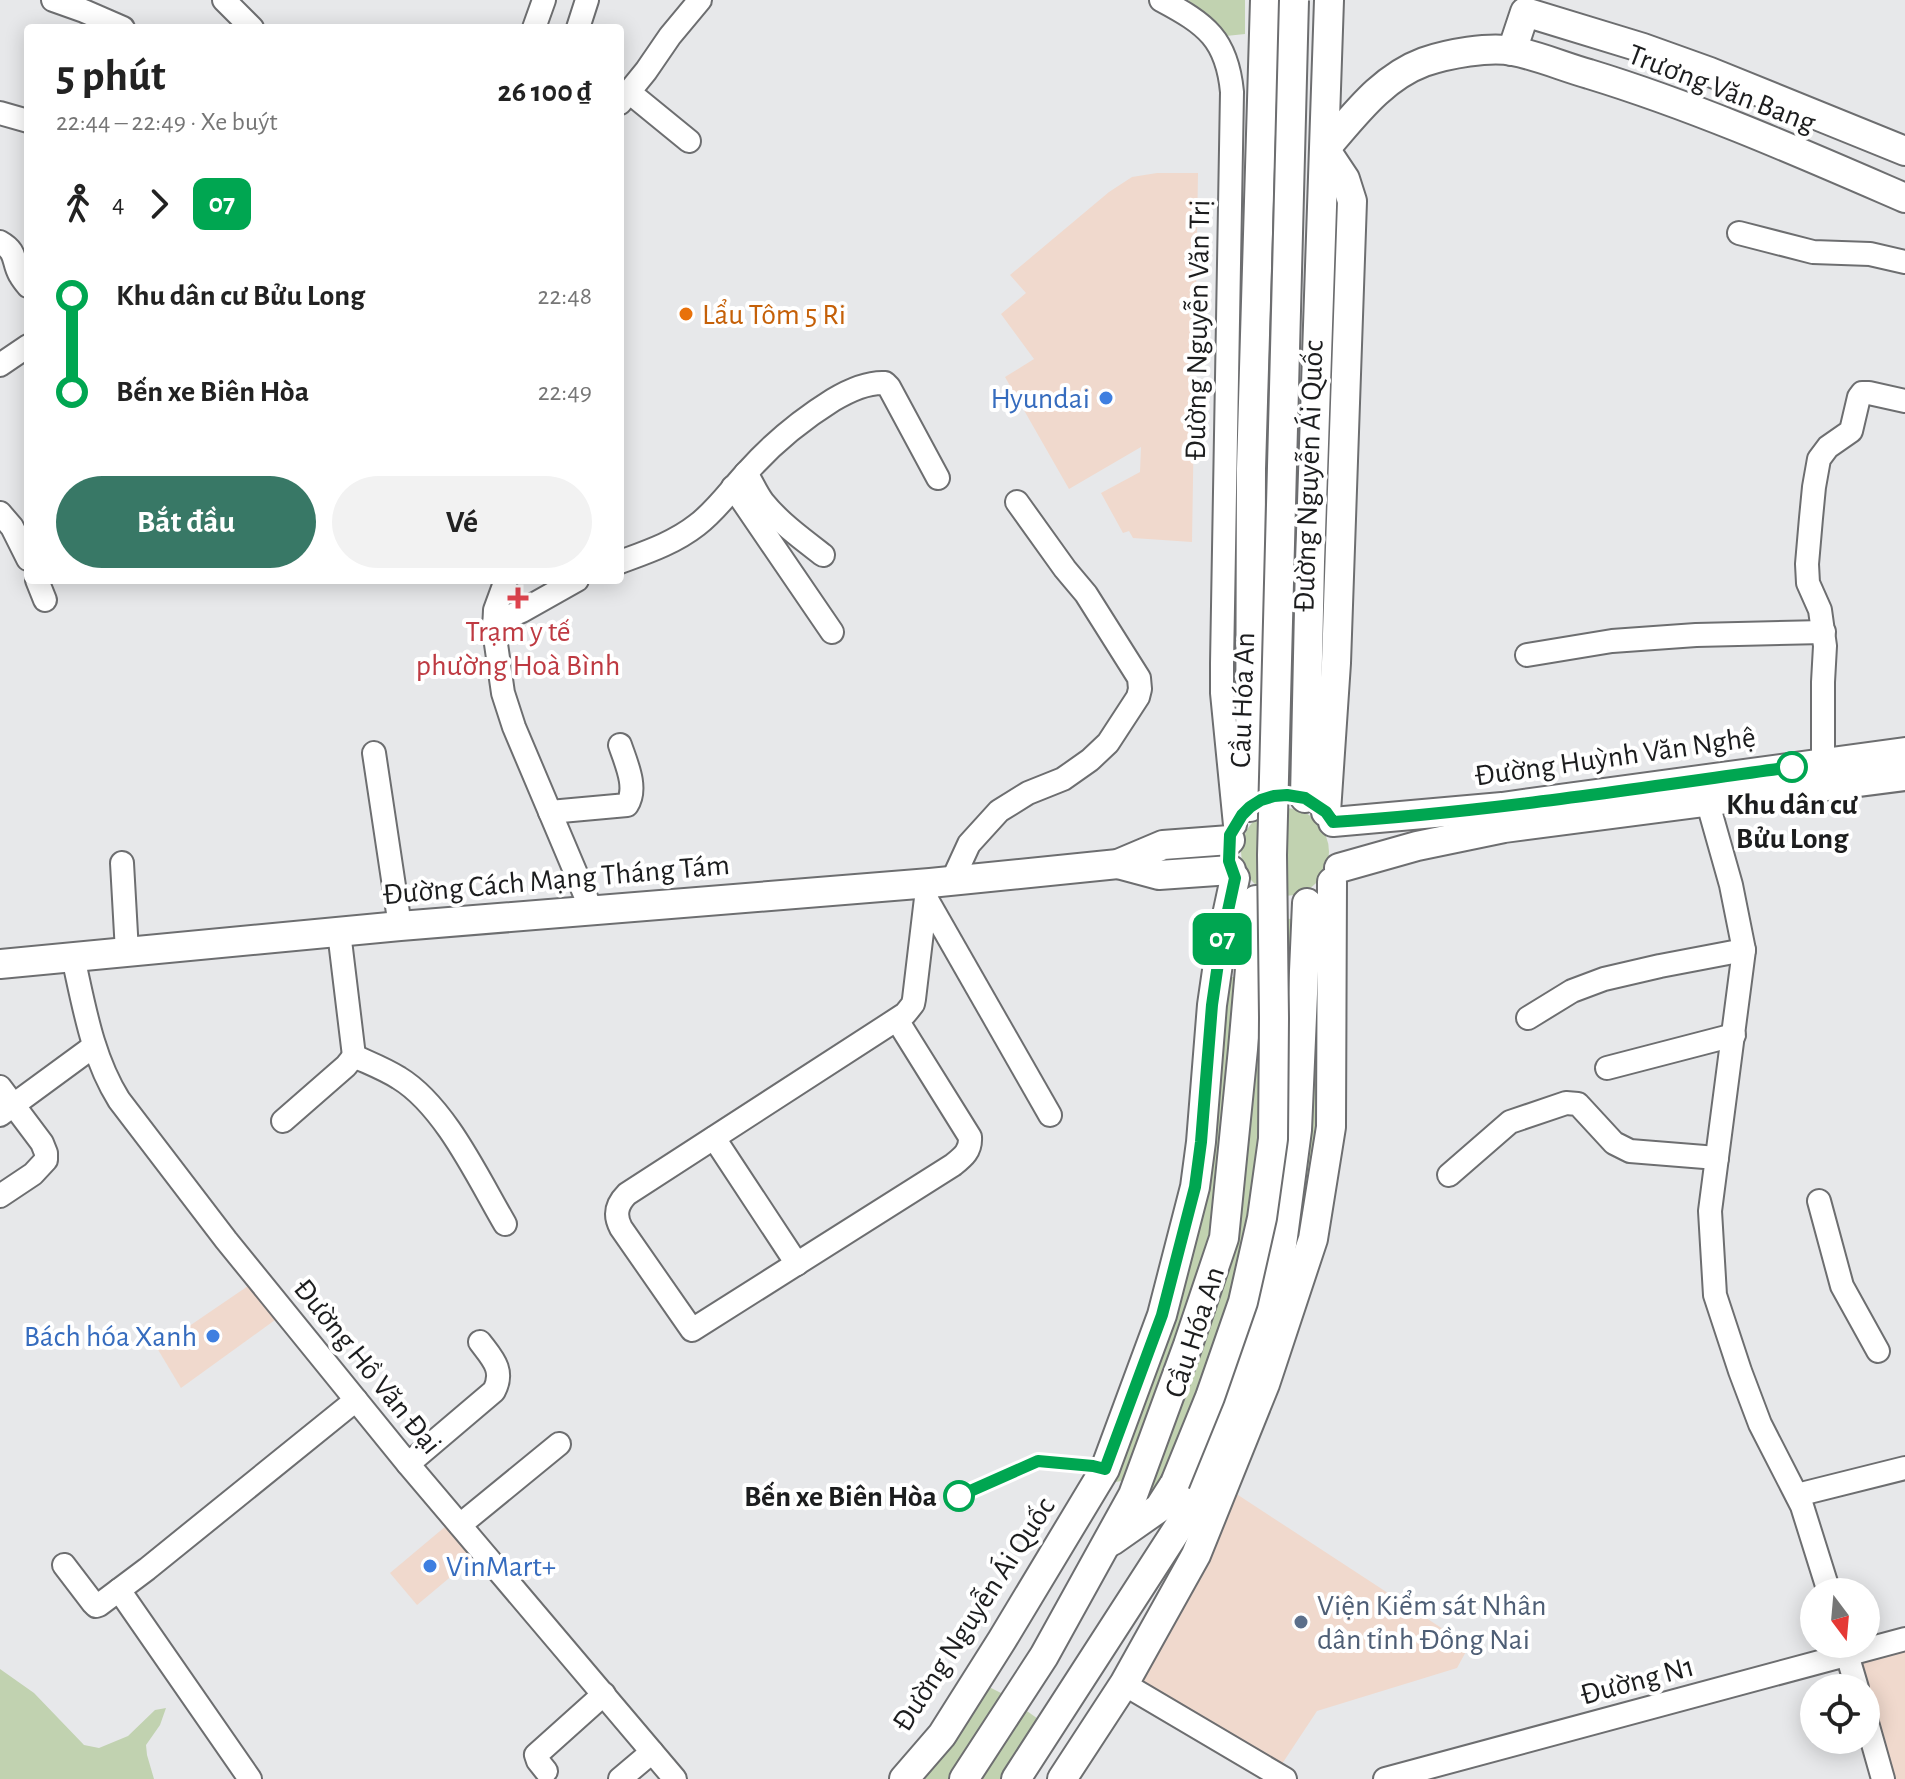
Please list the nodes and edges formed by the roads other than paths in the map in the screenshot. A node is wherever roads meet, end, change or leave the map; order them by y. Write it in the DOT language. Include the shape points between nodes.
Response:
graph roads {
  1 [pos="53,0"];
  2 [pos="224,0"];
  3 [pos="544,0"];
  4 [pos="587,0"];
  5 [pos="700,0"];
  6 [pos="1161,0"];
  7 [pos="1265,0"];
  8 [pos="1294,0"];
  9 [pos="1329,0"];
  10 [pos="114,24"];
  11 [pos="248,24"];
  12 [pos="535,24"];
  13 [pos="579,24"];
  14 [pos="1512,51"];
  15 [pos="625,97"];
  16 [pos="0,113"];
  17 [pos="24,120"];
  18 [pos="689,141"];
  19 [pos="1325,143"];
  20 [pos="1809,148"];
  21 [pos="1905,151"];
  22 [pos="1905,186"];
  23 [pos="1905,198"];
  24 [pos="1739,233"];
  25 [pos="0,242"];
  26 [pos="1905,262"];
  27 [pos="24,280"];
  28 [pos="24,349"];
  29 [pos="0,365"];
  30 [pos="1905,401"];
  31 [pos="938,478"];
  32 [pos="740,480"];
  33 [pos="1017,502"];
  34 [pos="0,513"];
  35 [pos="24,551"];
  36 [pos="823,555"];
  37 [pos="624,561"];
  38 [pos="505,584"];
  39 [pos="570,584"];
  40 [pos="494,623"];
  41 [pos="1250,627"];
  42 [pos="1310,627"];
  43 [pos="832,632"];
  44 [pos="1824,632"];
  45 [pos="1527,655"];
  46 [pos="1222,693"];
  47 [pos="1250,709"];
  48 [pos="620,745"];
  49 [pos="1905,752"];
  50 [pos="374,753"];
  51 [pos="1823,763"];
  52 [pos="1905,776"];
  53 [pos="1707,800"];
  54 [pos="1322,811"];
  55 [pos="550,812"];
  56 [pos="1238,824"];
  57 [pos="122,863"];
  58 [pos="1118,864"];
  59 [pos="1233,874"];
  60 [pos="1336,875"];
  61 [pos="936,887"];
  62 [pos="1256,900"];
  63 [pos="1307,903"];
  64 [pos="591,909"];
  65 [pos="400,926"];
  66 [pos="339,932"];
  67 [pos="1744,950"];
  68 [pos="127,952"];
  69 [pos="73,957"];
  70 [pos="0,964"];
  71 [pos="1528,1018"];
  72 [pos="897,1020"];
  73 [pos="1734,1035"];
  74 [pos="94,1046"];
  75 [pos="354,1056"];
  76 [pos="1607,1068"];
  77 [pos="5,1102"];
  78 [pos="1050,1115"];
  79 [pos="283,1121"];
  80 [pos="714,1138"];
  81 [pos="1717,1158"];
  82 [pos="1449,1175"];
  83 [pos="0,1196"];
  84 [pos="1819,1201"];
  85 [pos="505,1224"];
  86 [pos="797,1264"];
  87 [pos="480,1342"];
  88 [pos="1878,1351"];
  89 [pos="356,1400"];
  90 [pos="559,1444"];
  91 [pos="408,1464"];
  92 [pos="1905,1468"];
  93 [pos="1797,1495"];
  94 [pos="1181,1523"];
  95 [pos="460,1525"];
  96 [pos="1105,1546"];
  97 [pos="64,1565"];
  98 [pos="1825,1578"];
  99 [pos="119,1590"];
  100 [pos="1905,1639"];
  101 [pos="1002,1640"];
  102 [pos="1880,1643"];
  103 [pos="1044,1656"];
  104 [pos="1814,1658"];
  105 [pos="1086,1671"];
  106 [pos="1124,1684"];
  107 [pos="604,1694"];
  108 [pos="652,1752"];
  109 [pos="1876,1754"];
  110 [pos="546,1771"];
  111 [pos="250,1779"];
  112 [pos="620,1779"];
  113 [pos="675,1779"];
  114 [pos="904,1779"];
  115 [pos="964,1779"];
  116 [pos="1016,1779"];
  117 [pos="1062,1779"];
  118 [pos="1285,1779"];
  119 [pos="1385,1779"];
  120 [pos="1883,1779"];
  1 -- 10 [label="street"];
  2 -- 11 [label="street"];
  3 -- 12 [label="street"];
  4 -- 13 [label="street"];
  5 -- 15 [label="street"];
  6 -- 46 [label="street, Đường Nguyễn Văn Trị" via="1198,21 1219,43 1230,69"];
  7 -- 41 [label="main road, Đường Nguyễn Ái Quốc"];
  8 -- 94 [label="main road, Cầu Hóa An, bridge" via="1272,855 1273,1139 1243,1302 1175,1483"];
  9 -- 19 [label="main road"];
  14 -- 19 [label="main road, Trương Văn Bang" via="1424,62 1369,98"];
  14 -- 21 [label="main road" via="1525,12 1710,72"];
  14 -- 23 [label="main road, Trương Văn Bang" via="1642,90"];
  15 -- 18 [label="street"];
  16 -- 17 [label="street"];
  19 -- 42 [label="main road, Đường Nguyễn Ái Quốc"];
  19 -- 54 [label="main road, Đường Nguyễn Ái Quốc" via="1352,201 1336,663"];
  20 -- 22 [label="street" via="1856,162"];
  24 -- 26 [label="street" via="1813,252 1870,254"];
  25 -- 27 [label="street" via="13,253"];
  28 -- 29 [label="street"];
  30 -- 44 [label="street" via="1862,393 1851,431 1819,459 1807,575"];
  31 -- 32 [label="street" via="889,387 879,382 846,393 803,420"];
  32 -- 36 [label="street"];
  32 -- 37 [label="street" via="698,525"];
  32 -- 43 [label="street"];
  33 -- 61 [label="street" via="1086,594 1139,678 1140,689 1108,743 1063,779 999,811"];
  34 -- 35 [label="street"];
  38 -- 40 [label="street"];
  39 -- 40 [label="street"];
  40 -- 55 [label="street" via="503,693"];
  41 -- 42 [label="main road"];
  41 -- 47 [label="main road, Đường Nguyễn Ái Quốc"];
  42 -- 54 [label="main road, Đường Nguyễn Ái Quốc"];
  44 -- 45 [label="street" via="1624,640"];
  44 -- 51 [label="street"];
  46 -- 47 [label="street" via="1229,702"];
  46 -- 56 [label="street, Đường Nguyễn Văn Trị"];
  47 -- 56 [label="main road, Đường Nguyễn Ái Quốc"];
  48 -- 55 [label="street" via="632,786 627,805"];
  49 -- 51 [label="main road, Đường Huỳnh Văn Nghệ"];
  50 -- 65 [label="street"];
  51 -- 54 [label="main road, Đường Huỳnh Văn Nghệ" via="1502,807"];
  52 -- 53 [label="main road, Đường Huỳnh Văn Nghệ"];
  53 -- 60 [label="main road, Đường Huỳnh Văn Nghệ" via="1490,831 1417,846"];
  53 -- 67 [label="street"];
  54 -- 56 [label="main road" via="1287,795 1274,796 1261,800"];
  54 -- 60 [label="main road" via="1341,844"];
  55 -- 64 [label="street"];
  56 -- 58 [label="main road, Đường Cách Mạng Tháng Tám"];
  56 -- 59 [label="main road" via="1228,851"];
  57 -- 68 [label="street"];
  58 -- 59 [label="main road, Đường Cách Mạng Tháng Tám" via="1159,875"];
  58 -- 61 [label="main road, Đường Cách Mạng Tháng Tám"];
  59 -- 62 [label="main road"];
  59 -- 101 [label="main road, Đường Nguyễn Ái Quốc" via="1212,1005 1195,1187 1162,1315 1105,1469"];
  60 -- 63 [label="main road"];
  60 -- 94 [label="main road" via="1331,1127 1313,1239 1265,1384"];
  61 -- 64 [label="main road, Đường Cách Mạng Tháng Tám"];
  61 -- 72 [label="street" via="913,1004"];
  61 -- 78 [label="street"];
  62 -- 63 [label="main road" via="1290,908"];
  62 -- 96 [label="main road" via="1224,1238 1137,1487"];
  63 -- 94 [label="main road" via="1297,1130 1281,1252 1223,1430"];
  64 -- 65 [label="main road, Đường Cách Mạng Tháng Tám"];
  65 -- 66 [label="main road, Đường Cách Mạng Tháng Tám"];
  66 -- 68 [label="main road, Đường Cách Mạng Tháng Tám"];
  66 -- 75 [label="street"];
  67 -- 71 [label="street" via="1604,979"];
  67 -- 73 [label="street"];
  68 -- 69 [label="main road, Đường Cách Mạng Tháng Tám"];
  69 -- 70 [label="main road, Đường Cách Mạng Tháng Tám"];
  69 -- 74 [label="street, Đường Hồ Văn Đại"];
  72 -- 80 [label="street"];
  72 -- 86 [label="street" via="971,1145 953,1165"];
  73 -- 76 [label="street"];
  73 -- 81 [label="street"];
  74 -- 77 [label="street"];
  74 -- 89 [label="street, Đường Hồ Văn Đại" via="119,1100"];
  75 -- 79 [label="street"];
  75 -- 85 [label="street" via="400,1078 428,1102"];
  77 -- 83 [label="street" via="42,1143 46,1160"];
  80 -- 86 [label="street"];
  80 -- 86 [label="street" via="627,1194 616,1214 621,1228 692,1330"];
  81 -- 82 [label="street" via="1630,1151 1614,1143 1578,1104 1566,1103 1510,1122"];
  81 -- 93 [label="street" via="1710,1211 1715,1295 1760,1424"];
  84 -- 88 [label="street" via="1842,1286"];
  87 -- 91 [label="street" via="497,1364 494,1391"];
  89 -- 91 [label="street, Đường Hồ Văn Đại"];
  89 -- 99 [label="street"];
  90 -- 95 [label="street"];
  91 -- 95 [label="street, Đường Hồ Văn Đại"];
  92 -- 93 [label="street"];
  93 -- 98 [label="street"];
  94 -- 96 [label="main road"];
  94 -- 105 [label="main road"];
  94 -- 106 [label="main road"];
  95 -- 107 [label="street, Đường Hồ Văn Đại"];
  96 -- 103 [label="main road"];
  97 -- 99 [label="street" via="96,1606"];
  99 -- 111 [label="street"];
  100 -- 102 [label="street, Đường N1"];
  101 -- 103 [label="main road"];
  101 -- 114 [label="main road, Đường Nguyễn Ái Quốc" via="942,1735"];
  103 -- 115 [label="main road"];
  104 -- 119 [label="street, Đường N1"];
  105 -- 106 [label="main road"];
  105 -- 116 [label="main road"];
  106 -- 117 [label="main road"];
  106 -- 118 [label="street"];
  107 -- 108 [label="street, Đường Hồ Văn Đại"];
  107 -- 110 [label="street" via="536,1755"];
  108 -- 112 [label="street"];
  108 -- 113 [label="street, Đường Hồ Văn Đại"];
  109 -- 120 [label="street"];
}
